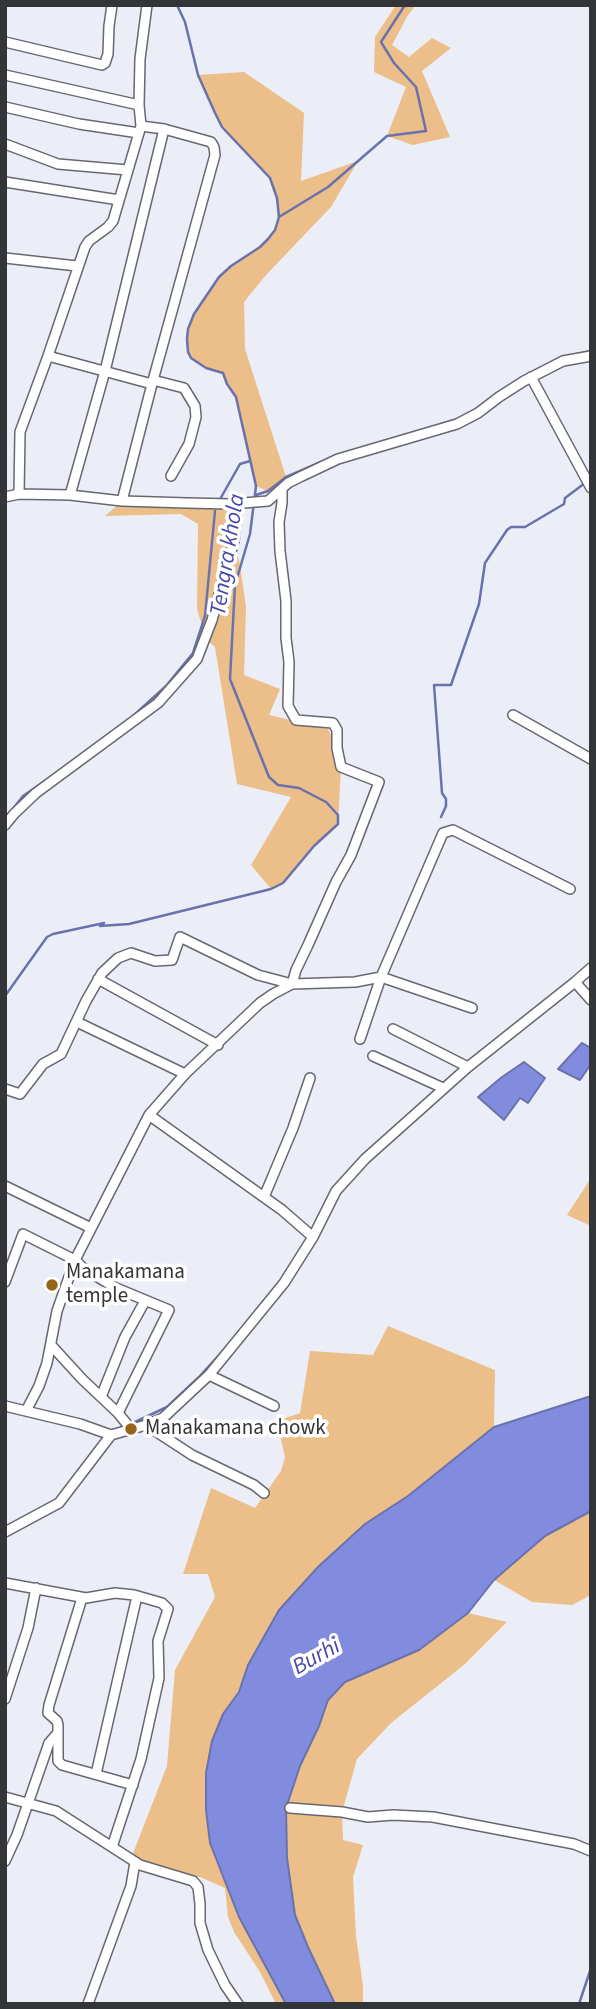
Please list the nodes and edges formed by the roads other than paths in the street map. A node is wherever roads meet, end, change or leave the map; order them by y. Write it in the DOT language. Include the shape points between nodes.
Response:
graph roads {
  1 [pos="112,5"];
  2 [pos="147,5"];
  3 [pos="5,42"];
  4 [pos="5,75"];
  5 [pos="139,106"];
  6 [pos="5,107"];
  7 [pos="140,129"];
  8 [pos="164,129"];
  9 [pos="5,144"];
  10 [pos="128,170"];
  11 [pos="5,182"];
  12 [pos="119,200"];
  13 [pos="5,258"];
  14 [pos="77,266"];
  15 [pos="48,356"];
  16 [pos="591,356"];
  17 [pos="105,371"];
  18 [pos="531,377"];
  19 [pos="152,382"];
  20 [pos="171,476"];
  21 [pos="591,488"];
  22 [pos="282,490"];
  23 [pos="19,494"];
  24 [pos="70,495"];
  25 [pos="5,497"];
  26 [pos="122,501"];
  27 [pos="237,502"];
  28 [pos="513,715"];
  29 [pos="591,759"];
  30 [pos="5,825"];
  31 [pos="570,889"];
  32 [pos="591,968"];
  33 [pos="381,977"];
  34 [pos="98,979"];
  35 [pos="575,982"];
  36 [pos="292,984"];
  37 [pos="591,1000"];
  38 [pos="472,1008"];
  39 [pos="77,1022"];
  40 [pos="393,1029"];
  41 [pos="360,1039"];
  42 [pos="218,1045"];
  43 [pos="373,1056"];
  44 [pos="468,1067"];
  45 [pos="185,1074"];
  46 [pos="310,1078"];
  47 [pos="443,1088"];
  48 [pos="5,1089"];
  49 [pos="149,1115"];
  50 [pos="5,1186"];
  51 [pos="264,1197"];
  52 [pos="91,1228"];
  53 [pos="313,1237"];
  54 [pos="75,1260"];
  55 [pos="5,1282"];
  56 [pos="145,1301"];
  57 [pos="51,1345"];
  58 [pos="209,1375"];
  59 [pos="101,1397"];
  60 [pos="5,1406"];
  61 [pos="274,1406"];
  62 [pos="26,1411"];
  63 [pos="118,1413"];
  64 [pos="146,1425"];
  65 [pos="131,1429"];
  66 [pos="111,1435"];
  67 [pos="264,1493"];
  68 [pos="5,1532"];
  69 [pos="5,1583"];
  70 [pos="36,1588"];
  71 [pos="137,1596"];
  72 [pos="82,1598"];
  73 [pos="5,1699"];
  74 [pos="57,1734"];
  75 [pos="96,1774"];
  76 [pos="134,1785"];
  77 [pos="5,1797"];
  78 [pos="28,1803"];
  79 [pos="290,1808"];
  80 [pos="112,1847"];
  81 [pos="591,1851"];
  82 [pos="5,1861"];
  83 [pos="135,1862"];
  84 [pos="88,2004"];
  85 [pos="238,2004"];
  1 -- 3 [label="street" via="102,65"];
  2 -- 5 [label="street"];
  4 -- 5 [label="street"];
  5 -- 7 [label="street"];
  6 -- 7 [label="street" via="79,124"];
  7 -- 8 [label="street"];
  7 -- 10 [label="street"];
  8 -- 17 [label="street"];
  8 -- 19 [label="street" via="211,142 215,155"];
  9 -- 10 [label="street" via="58,164"];
  10 -- 12 [label="street"];
  11 -- 12 [label="street"];
  12 -- 14 [label="street" via="113,221 89,241"];
  13 -- 14 [label="street"];
  14 -- 15 [label="street"];
  15 -- 17 [label="street"];
  15 -- 23 [label="street" via="20,432"];
  16 -- 18 [label="street" via="563,361"];
  17 -- 19 [label="street"];
  17 -- 24 [label="street"];
  18 -- 21 [label="street"];
  18 -- 22 [label="street" via="457,424 338,460"];
  19 -- 20 [label="street" via="184,388 195,406 197,417 189,444"];
  19 -- 26 [label="street"];
  22 -- 27 [label="street" via="268,502"];
  22 -- 36 [label="street" via="279,523 288,706 296,720 333,723 341,767 379,782"];
  23 -- 24 [label="street"];
  23 -- 25 [label="street"];
  24 -- 26 [label="street"];
  26 -- 27 [label="street"];
  27 -- 30 [label="street" via="234,541 197,659 158,703 36,793"];
  28 -- 29 [label="street"];
  31 -- 33 [label="street" via="453,830 443,832"];
  32 -- 35 [label="street"];
  33 -- 36 [label="street"];
  33 -- 38 [label="street"];
  33 -- 41 [label="street"];
  34 -- 36 [label="street" via="118,958 131,953 155,961 172,960 180,937 258,975"];
  34 -- 39 [label="street"];
  34 -- 42 [label="street"];
  35 -- 37 [label="street"];
  35 -- 44 [label="street"];
  36 -- 42 [label="street" via="260,1003"];
  39 -- 45 [label="street"];
  39 -- 48 [label="street" via="61,1054 43,1064 20,1094"];
  40 -- 44 [label="street"];
  42 -- 45 [label="street"];
  43 -- 47 [label="street"];
  44 -- 47 [label="street"];
  45 -- 49 [label="street"];
  46 -- 51 [label="street"];
  47 -- 53 [label="street" via="336,1191"];
  49 -- 51 [label="street"];
  49 -- 52 [label="street"];
  50 -- 52 [label="street"];
  51 -- 53 [label="street"];
  52 -- 54 [label="street"];
  53 -- 58 [label="street" via="284,1283"];
  54 -- 55 [label="street" via="23,1234"];
  54 -- 56 [label="street" via="104,1283"];
  54 -- 57 [label="street"];
  56 -- 59 [label="street"];
  56 -- 63 [label="street" via="169,1310"];
  57 -- 59 [label="street"];
  57 -- 62 [label="street"];
  58 -- 61 [label="street"];
  58 -- 64 [label="street" via="163,1418"];
  59 -- 63 [label="street"];
  60 -- 62 [label="street"];
  62 -- 66 [label="street"];
  63 -- 65 [label="street"];
  64 -- 65 [label="street"];
  64 -- 67 [label="street"];
  65 -- 66 [label="street"];
  66 -- 68 [label="street" via="59,1503"];
  69 -- 70 [label="street"];
  70 -- 72 [label="street"];
  70 -- 73 [label="street"];
  71 -- 72 [label="street" via="115,1593"];
  71 -- 75 [label="street"];
  71 -- 76 [label="street" via="162,1603 168,1612 157,1647 159,1678"];
  72 -- 74 [label="street" via="48,1705 48,1713 57,1721"];
  74 -- 75 [label="street" via="58,1761"];
  74 -- 78 [label="street" via="49,1743"];
  75 -- 76 [label="street"];
  76 -- 80 [label="street"];
  77 -- 78 [label="street"];
  78 -- 80 [label="street" via="56,1811"];
  78 -- 82 [label="street"];
  79 -- 81 [label="street" via="368,1817 433,1817"];
  80 -- 83 [label="street"];
  83 -- 84 [label="street" via="131,1886"];
  83 -- 85 [label="street" via="189,1878 198,1887 200,1923 208,1951"];
}
